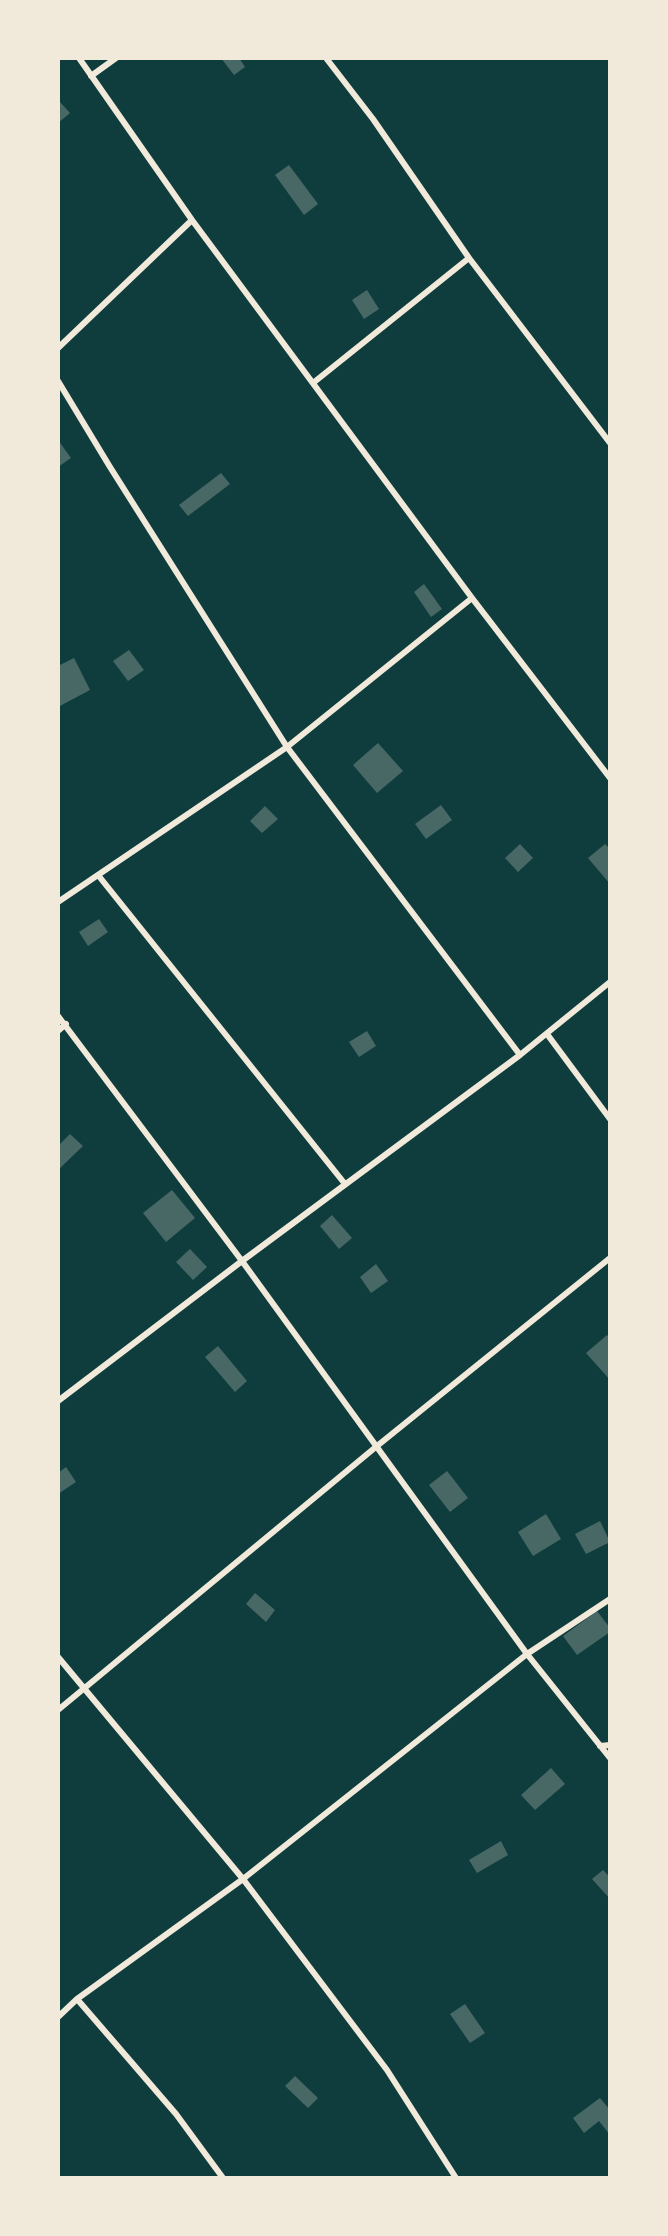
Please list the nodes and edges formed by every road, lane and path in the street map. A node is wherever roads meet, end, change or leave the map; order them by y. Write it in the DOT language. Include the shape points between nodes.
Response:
graph roads {
  1 [pos="80,58"];
  2 [pos="116,58"];
  3 [pos="326,58"];
  4 [pos="90,76"];
  5 [pos="192,220"];
  6 [pos="469,258"];
  7 [pos="58,348"];
  8 [pos="58,381"];
  9 [pos="313,383"];
  10 [pos="609,443"];
  11 [pos="472,598"];
  12 [pos="287,747"];
  13 [pos="609,778"];
  14 [pos="98,875"];
  15 [pos="58,902"];
  16 [pos="609,982"];
  17 [pos="58,1016"];
  18 [pos="66,1024"];
  19 [pos="58,1031"];
  20 [pos="547,1034"];
  21 [pos="520,1055"];
  22 [pos="609,1119"];
  23 [pos="345,1184"];
  24 [pos="609,1258"];
  25 [pos="242,1261"];
  26 [pos="58,1401"];
  27 [pos="377,1446"];
  28 [pos="609,1599"];
  29 [pos="527,1654"];
  30 [pos="58,1657"];
  31 [pos="85,1686"];
  32 [pos="58,1710"];
  33 [pos="609,1745"];
  34 [pos="600,1746"];
  35 [pos="609,1758"];
  36 [pos="243,1879"];
  37 [pos="76,2000"];
  38 [pos="58,2017"];
  39 [pos="223,2178"];
  40 [pos="456,2178"];
  1 -- 4 [label="street"];
  2 -- 4 [label="street"];
  3 -- 6 [label="street"];
  4 -- 5 [label="street"];
  5 -- 7 [label="street"];
  5 -- 9 [label="street"];
  6 -- 9 [label="street"];
  6 -- 10 [label="street"];
  8 -- 12 [label="street"];
  9 -- 11 [label="street"];
  11 -- 12 [label="street"];
  11 -- 13 [label="street"];
  12 -- 14 [label="street"];
  12 -- 21 [label="street"];
  14 -- 15 [label="street"];
  14 -- 23 [label="street"];
  16 -- 20 [label="street"];
  17 -- 18 [label="street"];
  18 -- 19 [label="street"];
  18 -- 25 [label="street"];
  20 -- 21 [label="street"];
  20 -- 22 [label="street"];
  21 -- 23 [label="street"];
  23 -- 25 [label="street"];
  24 -- 27 [label="street"];
  25 -- 26 [label="street"];
  25 -- 27 [label="street"];
  27 -- 29 [label="street"];
  27 -- 31 [label="street"];
  28 -- 29 [label="street"];
  29 -- 34 [label="street"];
  29 -- 36 [label="street"];
  30 -- 31 [label="street"];
  31 -- 32 [label="street"];
  31 -- 36 [label="street"];
  33 -- 34 [label="street"];
  34 -- 35 [label="street"];
  36 -- 37 [label="street"];
  36 -- 40 [label="street" via="387,2070"];
  37 -- 38 [label="street"];
  37 -- 39 [label="street" via="176,2114"];
}
